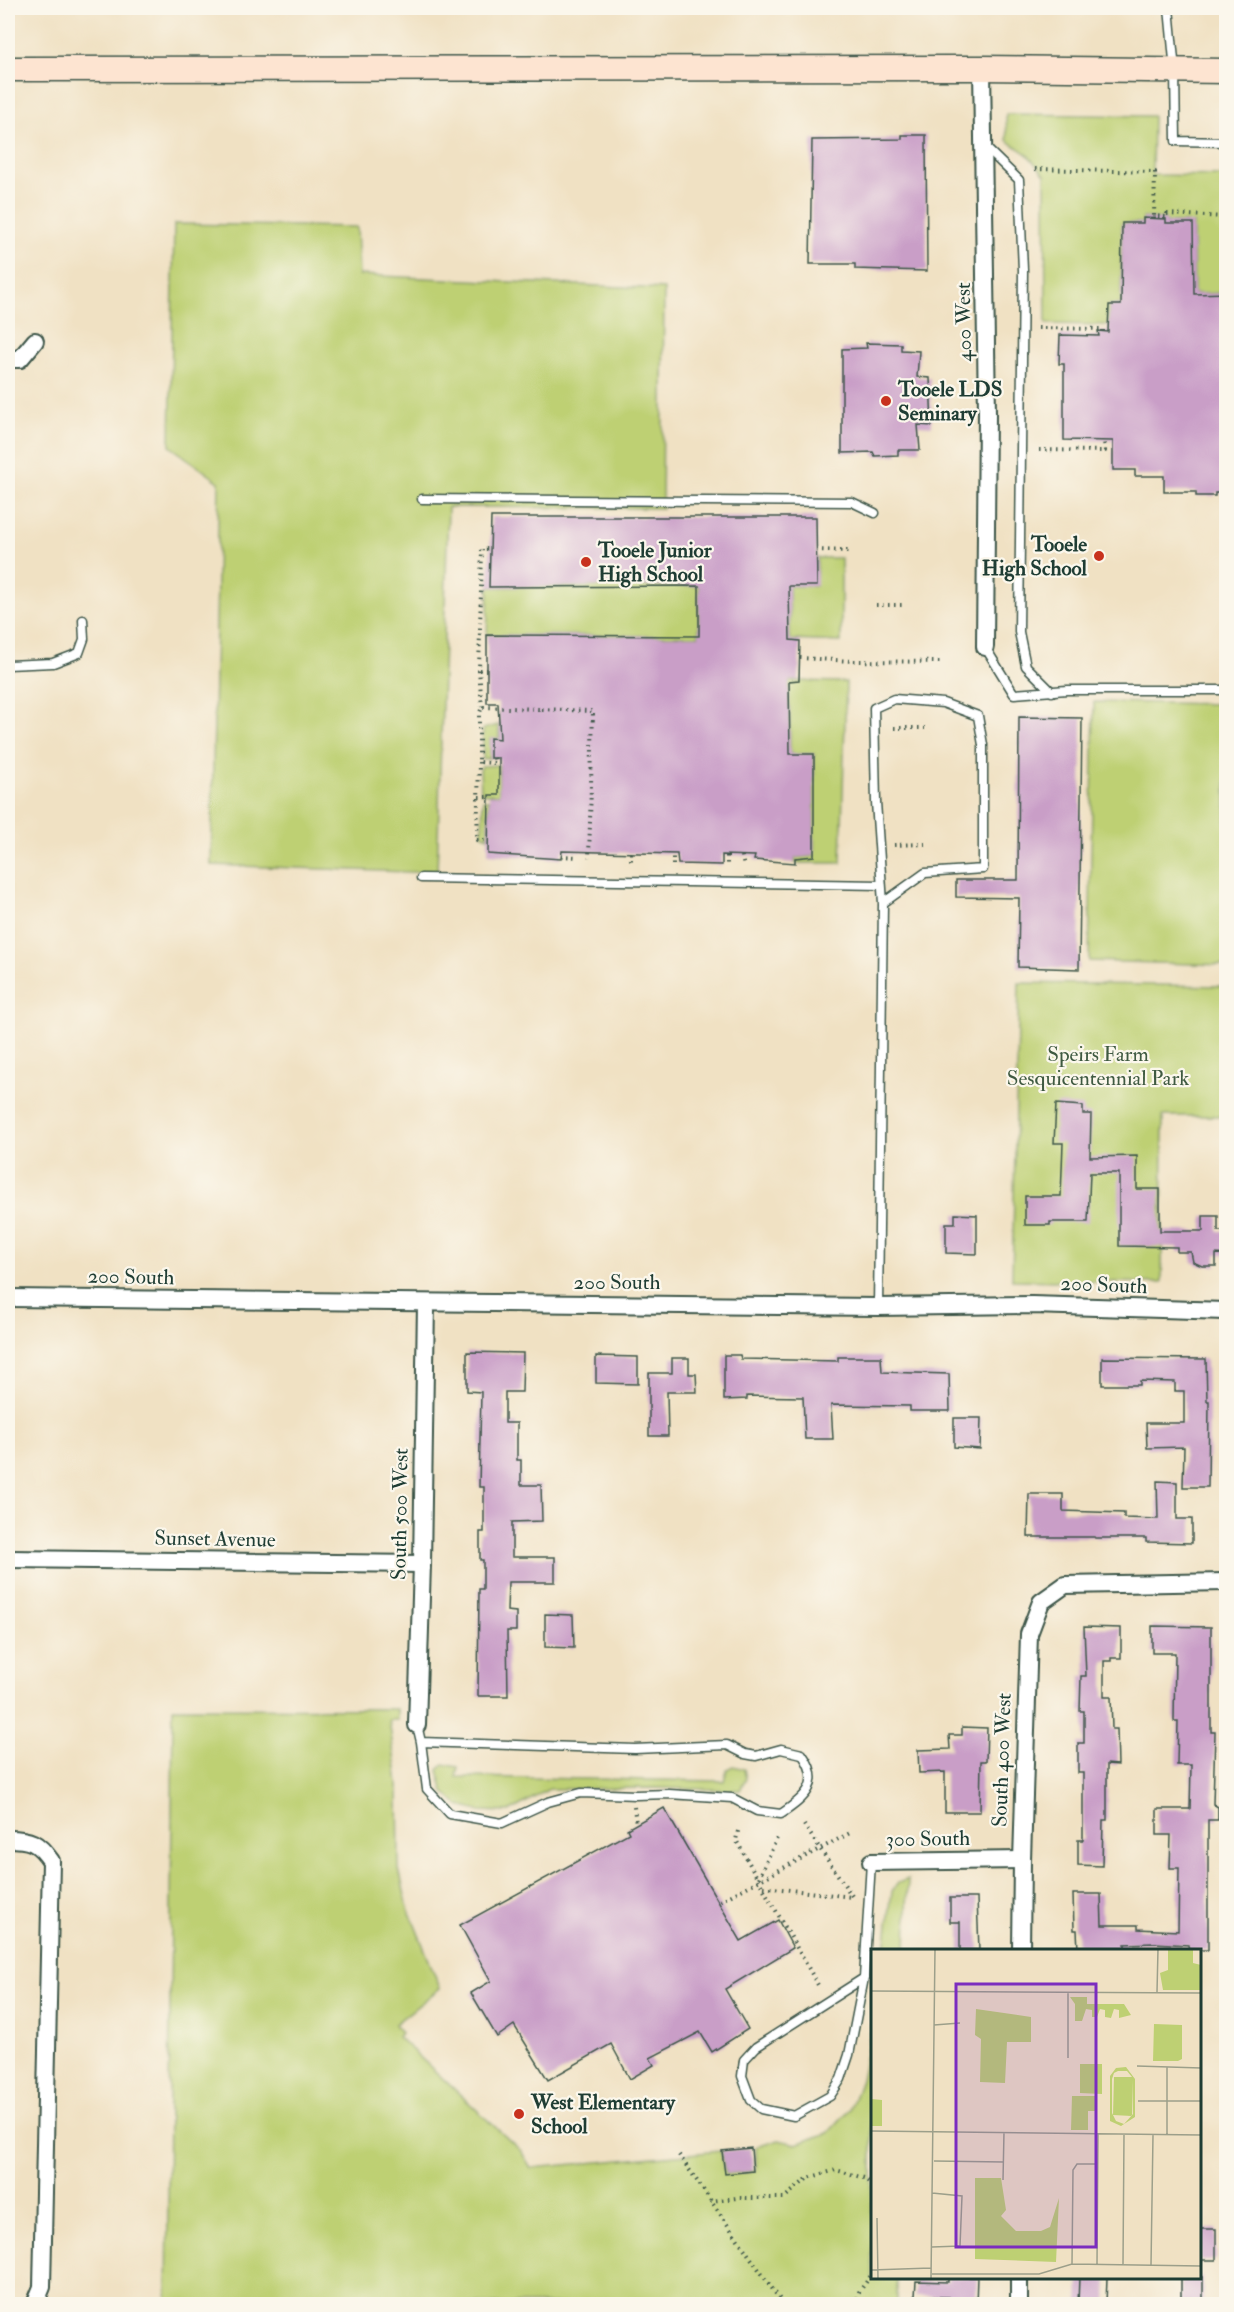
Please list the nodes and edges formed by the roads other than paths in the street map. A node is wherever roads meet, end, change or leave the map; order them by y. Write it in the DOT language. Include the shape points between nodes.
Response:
graph roads {
  1 [pos="1169,8"];
  2 [pos="982,68"];
  3 [pos="8,69"];
  4 [pos="1175,71"];
  5 [pos="1227,71"];
  6 [pos="1227,142"];
  7 [pos="984,146"];
  8 [pos="35,340"];
  9 [pos="8,359"];
  10 [pos="422,499"];
  11 [pos="875,513"];
  12 [pos="83,620"];
  13 [pos="985,647"];
  14 [pos="8,665"];
  15 [pos="1227,690"];
  16 [pos="1052,692"];
  17 [pos="421,878"];
  18 [pos="881,885"];
  19 [pos="883,903"];
  20 [pos="8,1298"];
  21 [pos="426,1303"];
  22 [pos="878,1307"];
  23 [pos="1227,1311"];
  24 [pos="8,1559"];
  25 [pos="422,1564"];
  26 [pos="1227,1582"];
  27 [pos="417,1725"];
  28 [pos="421,1742"];
  29 [pos="8,1839"];
  30 [pos="1022,1860"];
  31 [pos="871,1862"];
  32 [pos="1021,1949"];
  33 [pos="864,1978"];
  34 [pos="1019,2279"];
  35 [pos="35,2304"];
  36 [pos="1019,2304"];
  1 -- 4 [label="lane"];
  2 -- 3 [label="street"];
  2 -- 4 [label="street"];
  2 -- 7 [label="street, 400 West"];
  4 -- 5 [label="street"];
  4 -- 6 [label="lane" via="1176,141"];
  7 -- 13 [label="street, 400 West"];
  7 -- 16 [label="lane" via="1019,180 1023,270 1018,632 1026,666"];
  8 -- 9 [label="street" via="21,359"];
  10 -- 11 [label="lane" via="852,502"];
  12 -- 14 [label="lane" via="84,639 79,653 53,663"];
  13 -- 16 [label="lane" via="1014,694"];
  15 -- 16 [label="lane"];
  17 -- 18 [label="lane"];
  18 -- 19 [label="lane"];
  18 -- 19 [label="lane" via="874,708 894,699 943,703 978,716 983,745 983,869 925,873"];
  19 -- 22 [label="lane"];
  20 -- 21 [label="street, 200 South"];
  21 -- 22 [label="street, 200 South"];
  21 -- 25 [label="street, South 500 West"];
  22 -- 23 [label="street, 200 South" via="1032,1305"];
  24 -- 25 [label="street, Sunset Avenue"];
  25 -- 27 [label="street, South 500 West"];
  26 -- 30 [label="street, South 400 West" via="1065,1585 1041,1602 1029,1634"];
  27 -- 28 [label="lane"];
  28 -- 28 [label="lane" via="635,1749 728,1745 756,1756 782,1749 802,1754 813,1779 802,1800 782,1814 757,1811 732,1798 581,1793 548,1802 502,1823 450,1814 427,1788"];
  29 -- 35 [label="street" via="40,1845 51,1861 42,2287"];
  30 -- 31 [label="street, 300 South"];
  30 -- 32 [label="street, South 400 West"];
  31 -- 33 [label="lane"];
  33 -- 33 [label="lane" via="849,2055 830,2096 794,2116 761,2109 746,2090 742,2076 744,2060 756,2047"];
  34 -- 36 [label="street"];
}
